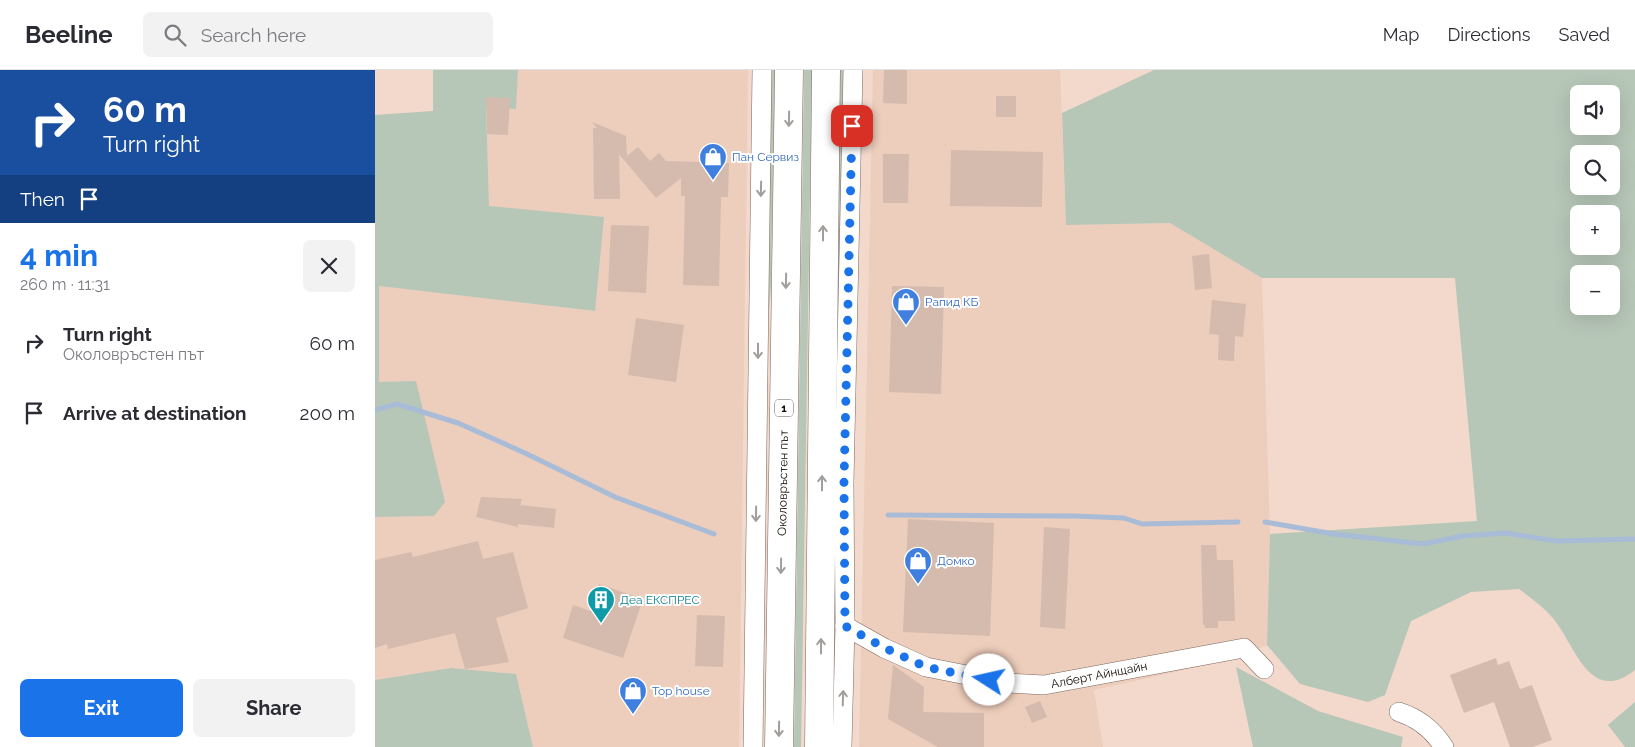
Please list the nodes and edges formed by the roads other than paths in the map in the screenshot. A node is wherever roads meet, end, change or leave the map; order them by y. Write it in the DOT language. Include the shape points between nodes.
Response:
graph roads {
  1 [pos="762,70"];
  2 [pos="789,70"];
  3 [pos="826,70"];
  4 [pos="853,70"];
  5 [pos="845,626"];
  6 [pos="1264,669"];
  7 [pos="1399,712"];
  8 [pos="753,747"];
  9 [pos="779,747"];
  10 [pos="819,747"];
  11 [pos="842,747"];
  12 [pos="1444,747"];
  1 -- 8 [label="street, one-way"];
  2 -- 9 [label="highway, Околовръстен път / 1, one-way"];
  10 -- 3 [label="highway, one-way"];
  4 -- 5 [label="street" via="844,482"];
  5 -- 6 [label="street, Алберт Айнщайн" via="926,667 1007,683 1044,685 1244,648"];
  11 -- 5 [label="street, one-way"];
  7 -- 12 [label="street" via="1428,727"];
}
